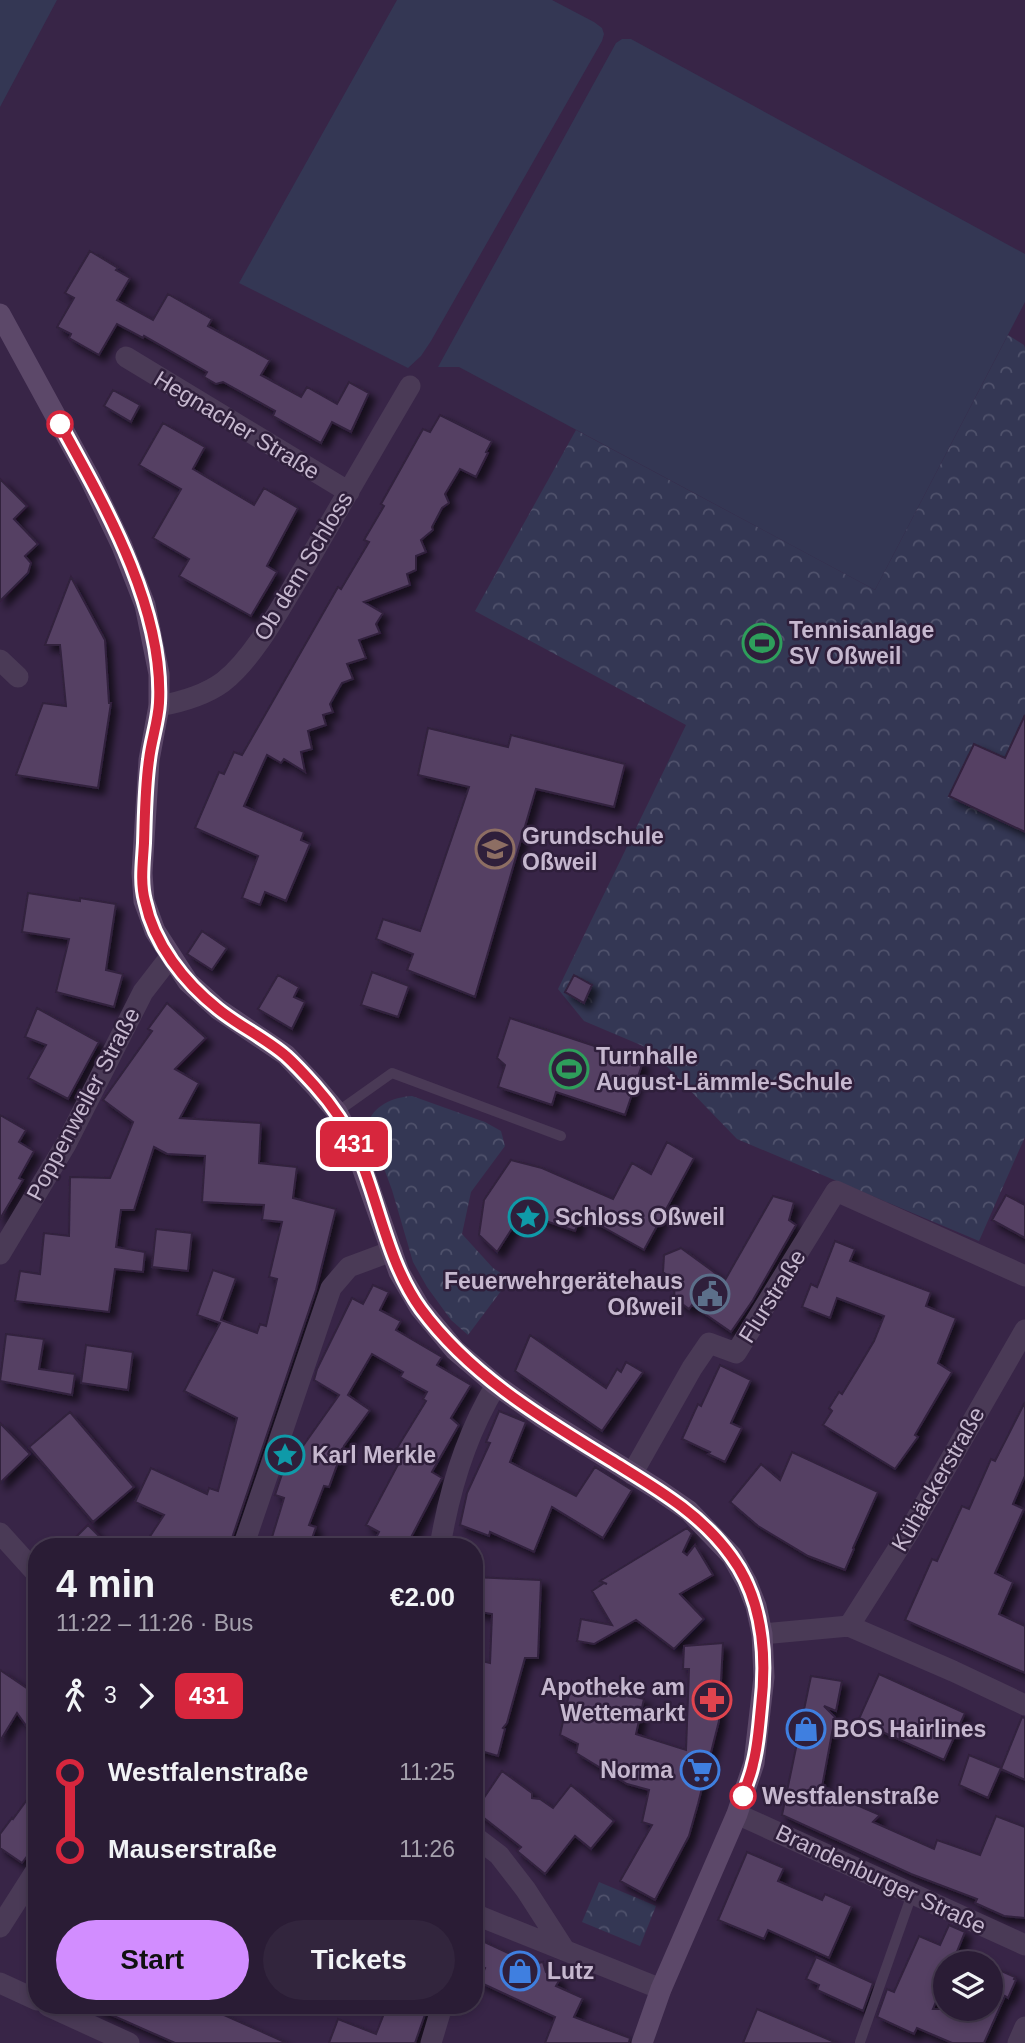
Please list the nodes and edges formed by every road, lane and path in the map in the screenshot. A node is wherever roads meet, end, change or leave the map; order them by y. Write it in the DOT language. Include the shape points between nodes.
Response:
graph roads {
  1 [pos="0,314"];
  2 [pos="126,358"];
  3 [pos="410,386"];
  4 [pos="349,492"];
  5 [pos="0,660"];
  6 [pos="18,677"];
  7 [pos="159,706"];
  8 [pos="170,957"];
  9 [pos="337,1112"];
  10 [pos="561,1136"];
  11 [pos="392,1251"];
  12 [pos="0,1254"];
  13 [pos="1025,1276"];
  14 [pos="1025,1330"];
  15 [pos="496,1385"];
  16 [pos="632,1474"];
  17 [pos="0,1533"];
  18 [pos="246,1538"];
  19 [pos="442,1538"];
  20 [pos="28,1564"];
  21 [pos="849,1626"];
  22 [pos="762,1634"];
  23 [pos="1025,1705"];
  24 [pos="737,1814"];
  25 [pos="483,1843"];
  26 [pos="28,1883"];
  27 [pos="912,1895"];
  28 [pos="483,1918"];
  29 [pos="0,1927"];
  30 [pos="1025,1945"];
  31 [pos="564,1949"];
  32 [pos="0,1983"];
  33 [pos="661,1989"];
  34 [pos="28,1996"];
  35 [pos="65,2014"];
  36 [pos="440,2014"];
  37 [pos="1025,2027"];
  38 [pos="860,2042"];
  39 [pos="128,2043"];
  40 [pos="431,2043"];
  41 [pos="642,2043"];
  42 [pos="1018,2043"];
  1 -- 7 [label="main road" via="122,546 145,604 159,674"];
  2 -- 4 [label="street, Hegnacher Straße"];
  3 -- 4 [label="street, Ob dem Schloss"];
  4 -- 7 [label="street, Ob dem Schloss" via="240,667 207,692"];
  5 -- 6 [label="street"];
  7 -- 8 [label="main road" via="149,760 142,873 144,901"];
  8 -- 9 [label="main road" via="188,982 218,1009 286,1055"];
  8 -- 12 [label="street, Poppenweiler Straße" via="143,992 66,1144"];
  9 -- 10 [label="lane" via="392,1073"];
  9 -- 11 [label="main road" via="355,1147"];
  11 -- 15 [label="main road" via="420,1308 455,1350"];
  11 -- 18 [label="street" via="349,1267 331,1287"];
  13 -- 16 [label="street, Flurstraße" via="836,1191 736,1353 709,1343"];
  14 -- 21 [label="street, Kühäckerstraße"];
  15 -- 16 [label="main road"];
  15 -- 19 [label="street" via="456,1478"];
  16 -- 22 [label="main road" via="689,1511 732,1556 756,1606"];
  17 -- 20 [label="street"];
  21 -- 22 [label="street"];
  21 -- 23 [label="street"];
  22 -- 24 [label="main road" via="764,1677 756,1752"];
  24 -- 27 [label="street, Brandenburger Straße"];
  24 -- 33 [label="main road"];
  25 -- 31 [label="street" via="499,1855 526,1890"];
  26 -- 29 [label="street"];
  27 -- 30 [label="street, Brandenburger Straße"];
  27 -- 38 [label="lane"];
  28 -- 31 [label="street"];
  31 -- 33 [label="street"];
  32 -- 34 [label="street"];
  33 -- 41 [label="main road"];
  35 -- 39 [label="street"];
  36 -- 40 [label="street"];
  37 -- 42 [label="street"];
}
